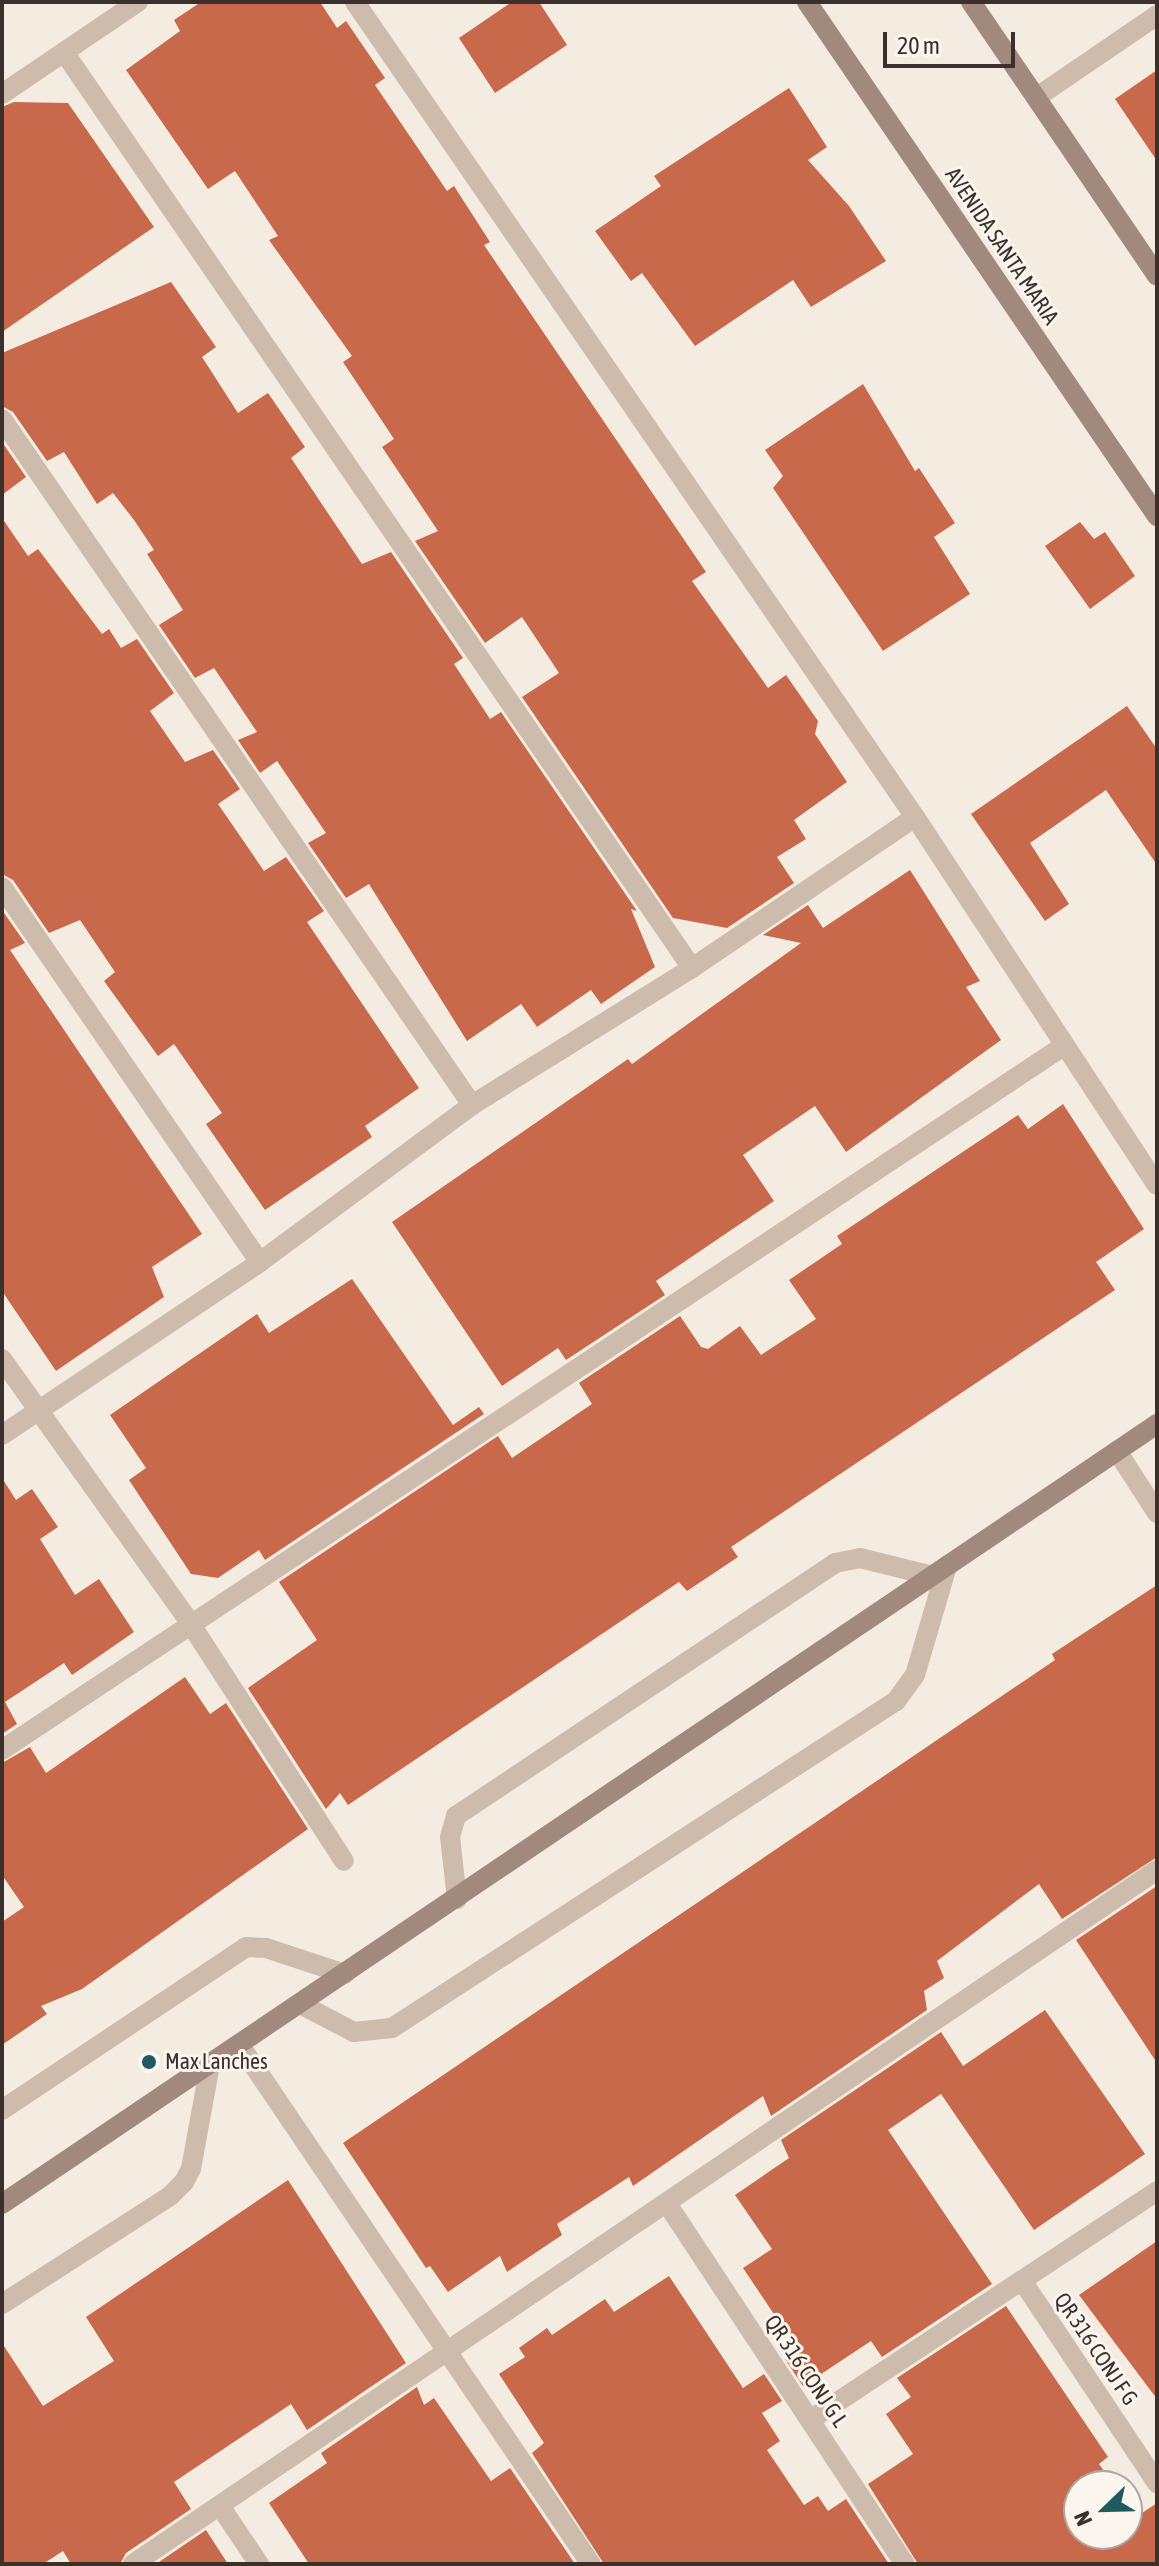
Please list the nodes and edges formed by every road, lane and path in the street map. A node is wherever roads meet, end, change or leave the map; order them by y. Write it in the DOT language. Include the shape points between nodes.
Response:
graph roads {
  1 [pos="138,2"];
  2 [pos="355,2"];
  3 [pos="807,2"];
  4 [pos="971,2"];
  5 [pos="1157,15"];
  6 [pos="64,52"];
  7 [pos="2,94"];
  8 [pos="1037,97"];
  9 [pos="1157,276"];
  10 [pos="2,419"];
  11 [pos="1157,516"];
  12 [pos="915,817"];
  13 [pos="2,887"];
  14 [pos="692,968"];
  15 [pos="1062,1047"];
  16 [pos="472,1105"];
  17 [pos="1157,1185"];
  18 [pos="260,1262"];
  19 [pos="2,1359"];
  20 [pos="38,1411"];
  21 [pos="1157,1424"];
  22 [pos="2,1435"];
  23 [pos="1117,1451"];
  24 [pos="1157,1513"];
  25 [pos="940,1571"];
  26 [pos="190,1623"];
  27 [pos="2,1750"];
  28 [pos="344,1861"];
  29 [pos="1157,1870"];
  30 [pos="457,1899"];
  31 [pos="345,1974"];
  32 [pos="300,2004"];
  33 [pos="239,2044"];
  34 [pos="210,2064"];
  35 [pos="2,2110"];
  36 [pos="1157,2191"];
  37 [pos="2,2204"];
  38 [pos="668,2205"];
  39 [pos="1023,2282"];
  40 [pos="2,2304"];
  41 [pos="445,2349"];
  42 [pos="810,2420"];
  43 [pos="1157,2483"];
  44 [pos="220,2506"];
  45 [pos="133,2564"];
  46 [pos="259,2564"];
  47 [pos="591,2564"];
  48 [pos="905,2564"];
  1 -- 6 [label="street"];
  2 -- 12 [label="street"];
  3 -- 11 [label="street, AVENIDA SANTA MARIA"];
  4 -- 8 [label="street"];
  5 -- 8 [label="street"];
  6 -- 7 [label="street"];
  6 -- 14 [label="street"];
  8 -- 9 [label="street"];
  10 -- 16 [label="street"];
  12 -- 14 [label="street"];
  12 -- 15 [label="street"];
  13 -- 18 [label="street"];
  14 -- 16 [label="street"];
  15 -- 17 [label="street"];
  15 -- 26 [label="street"];
  16 -- 18 [label="street"];
  18 -- 20 [label="street"];
  19 -- 20 [label="street"];
  20 -- 22 [label="street"];
  20 -- 26 [label="street"];
  21 -- 23 [label="street"];
  23 -- 24 [label="street"];
  23 -- 25 [label="street"];
  25 -- 30 [label="street"];
  25 -- 30 [label="street" via="860,1558 835,1563 456,1816 450,1837"];
  25 -- 32 [label="street" via="915,1675 896,1701 392,2028 354,2032"];
  26 -- 27 [label="street"];
  26 -- 28 [label="street"];
  29 -- 38 [label="street"];
  30 -- 31 [label="street"];
  31 -- 32 [label="street"];
  31 -- 35 [label="street" via="266,1948 246,1947"];
  32 -- 33 [label="street"];
  33 -- 34 [label="street"];
  33 -- 41 [label="street"];
  34 -- 37 [label="street"];
  34 -- 40 [label="street" via="191,2169 184,2182"];
  36 -- 39 [label="street"];
  38 -- 41 [label="street"];
  38 -- 42 [label="street, QR 316 CONJ G L"];
  39 -- 42 [label="street"];
  39 -- 43 [label="street, QR 316 CONJ F G"];
  41 -- 44 [label="street"];
  41 -- 47 [label="street"];
  42 -- 48 [label="street, QR 316 CONJ G L"];
  44 -- 45 [label="street"];
  44 -- 46 [label="street"];
}
